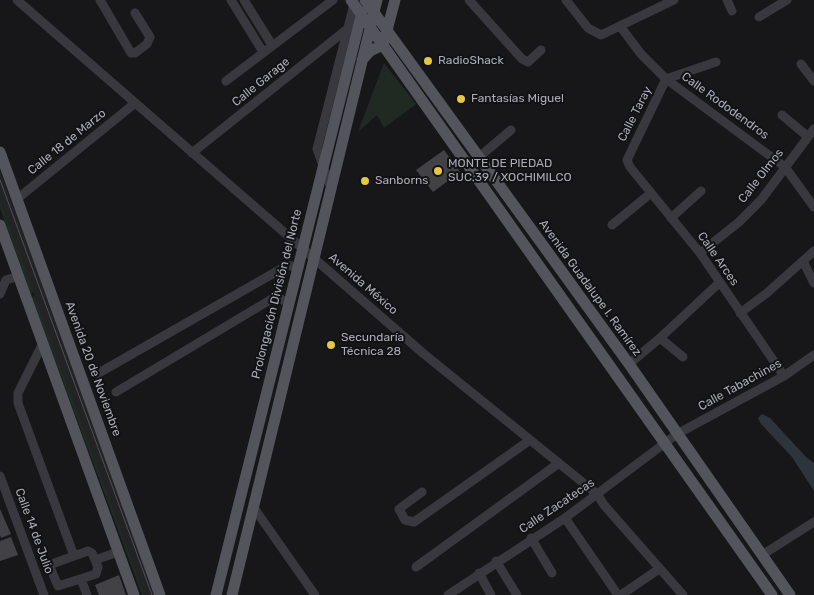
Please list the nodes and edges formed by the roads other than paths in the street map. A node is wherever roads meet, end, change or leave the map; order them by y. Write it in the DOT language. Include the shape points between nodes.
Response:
graph roads {
  1 [pos="16,0"];
  2 [pos="100,0"];
  3 [pos="231,0"];
  4 [pos="244,0"];
  5 [pos="334,0"];
  6 [pos="376,0"];
  7 [pos="389,0"];
  8 [pos="394,0"];
  9 [pos="469,0"];
  10 [pos="566,0"];
  11 [pos="673,0"];
  12 [pos="727,0"];
  13 [pos="787,0"];
  14 [pos="359,1"];
  15 [pos="732,11"];
  16 [pos="374,12"];
  17 [pos="135,14"];
  18 [pos="362,14"];
  19 [pos="758,17"];
  20 [pos="620,26"];
  21 [pos="371,28"];
  22 [pos="346,30"];
  23 [pos="384,35"];
  24 [pos="272,45"];
  25 [pos="541,50"];
  26 [pos="263,52"];
  27 [pos="362,60"];
  28 [pos="716,62"];
  29 [pos="801,64"];
  30 [pos="666,79"];
  31 [pos="226,81"];
  32 [pos="814,81"];
  33 [pos="134,104"];
  34 [pos="782,115"];
  35 [pos="511,130"];
  36 [pos="811,133"];
  37 [pos="0,152"];
  38 [pos="192,153"];
  39 [pos="478,157"];
  40 [pos="627,160"];
  41 [pos="785,166"];
  42 [pos="323,167"];
  43 [pos="330,185"];
  44 [pos="701,191"];
  45 [pos="651,193"];
  46 [pos="17,199"];
  47 [pos="814,207"];
  48 [pos="671,218"];
  49 [pos="0,225"];
  50 [pos="612,225"];
  51 [pos="302,248"];
  52 [pos="814,251"];
  53 [pos="700,253"];
  54 [pos="314,258"];
  55 [pos="803,261"];
  56 [pos="297,268"];
  57 [pos="19,276"];
  58 [pos="3,280"];
  59 [pos="814,282"];
  60 [pos="719,283"];
  61 [pos="0,294"];
  62 [pos="288,302"];
  63 [pos="740,313"];
  64 [pos="660,338"];
  65 [pos="43,343"];
  66 [pos="814,355"];
  67 [pos="683,357"];
  68 [pos="629,364"];
  69 [pos="97,374"];
  70 [pos="784,376"];
  71 [pos="116,392"];
  72 [pos="677,434"];
  73 [pos="530,440"];
  74 [pos="665,442"];
  75 [pos="559,463"];
  76 [pos="0,476"];
  77 [pos="422,492"];
  78 [pos="597,494"];
  79 [pos="254,508"];
  80 [pos="564,518"];
  81 [pos="814,522"];
  82 [pos="531,538"];
  83 [pos="118,552"];
  84 [pos="762,555"];
  85 [pos="74,556"];
  86 [pos="96,560"];
  87 [pos="496,562"];
  88 [pos="416,567"];
  89 [pos="659,569"];
  90 [pos="479,573"];
  91 [pos="552,573"];
  92 [pos="81,579"];
  93 [pos="44,595"];
  94 [pos="87,595"];
  95 [pos="134,595"];
  96 [pos="160,595"];
  97 [pos="216,595"];
  98 [pos="232,595"];
  99 [pos="315,595"];
  100 [pos="448,595"];
  101 [pos="491,595"];
  102 [pos="517,595"];
  103 [pos="620,595"];
  104 [pos="683,595"];
  105 [pos="772,595"];
  106 [pos="790,595"];
  1 -- 33 [label="street, Avenida México"];
  2 -- 17 [label="street" via="131,53 147,44 150,37"];
  3 -- 26 [label="street"];
  4 -- 24 [label="street"];
  5 -- 24 [label="street"];
  6 -- 16 [label="main road"];
  7 -- 23 [label="main road"];
  8 -- 23 [label="main road"];
  9 -- 25 [label="street" via="522,59 528,62"];
  10 -- 20 [label="street" via="595,34 601,35"];
  11 -- 20 [label="street"];
  12 -- 15 [label="street"];
  13 -- 19 [label="street"];
  14 -- 16 [label="main road, Avenida Guadalupe I. Ramírez"];
  14 -- 18 [label="main road, Avenida Guadalupe I. Ramírez"];
  14 -- 22 [label="street"];
  16 -- 21 [label="main road"];
  16 -- 23 [label="main road, Avenida Guadalupe I. Ramírez"];
  18 -- 21 [label="main road, Avenida Guadalupe I. Ramírez"];
  18 -- 42 [label="main road, Prolongación División del Norte"];
  20 -- 30 [label="street, Calle Rododendros" via="640,54"];
  21 -- 23 [label="main road, Avenida Guadalupe I. Ramírez"];
  21 -- 27 [label="main road"];
  22 -- 38 [label="street, Calle Garage"];
  22 -- 42 [label="street" via="317,149"];
  23 -- 27 [label="main road"];
  23 -- 39 [label="main road, Avenida Guadalupe I. Ramírez"];
  23 -- 74 [label="main road, Avenida Guadalupe I. Ramírez"];
  24 -- 26 [label="street"];
  26 -- 31 [label="street"];
  27 -- 43 [label="main road"];
  28 -- 30 [label="street"];
  29 -- 32 [label="street"];
  30 -- 40 [label="street, Calle Taray"];
  30 -- 41 [label="street, Calle Rododendros"];
  33 -- 38 [label="street, Avenida México"];
  33 -- 46 [label="street, Calle 18 de Marzo"];
  34 -- 36 [label="street"];
  35 -- 39 [label="street"];
  36 -- 41 [label="street, Calle Olmos"];
  37 -- 46 [label="main road, Avenida 20 de Noviembre"];
  38 -- 51 [label="street, Avenida México"];
  39 -- 68 [label="main road, Avenida Guadalupe I. Ramírez"];
  40 -- 45 [label="street, Calle Arces"];
  41 -- 47 [label="street, Calle Rododendros"];
  41 -- 53 [label="street, Calle Olmos" via="756,206"];
  42 -- 43 [label="street"];
  42 -- 51 [label="main road, Prolongación División del Norte"];
  43 -- 54 [label="main road"];
  44 -- 48 [label="street"];
  45 -- 48 [label="street, Calle Arces"];
  45 -- 50 [label="street"];
  46 -- 96 [label="main road, Avenida 20 de Noviembre"];
  48 -- 53 [label="street, Calle Arces"];
  49 -- 57 [label="main road"];
  51 -- 54 [label="street, Avenida México"];
  51 -- 56 [label="main road, Prolongación División del Norte"];
  52 -- 55 [label="street"];
  53 -- 60 [label="street, Calle Arces"];
  54 -- 73 [label="street, Avenida México" via="424,354"];
  54 -- 79 [label="main road"];
  55 -- 59 [label="street"];
  55 -- 63 [label="street"];
  56 -- 62 [label="main road, Prolongación División del Norte"];
  56 -- 69 [label="street" via="288,265"];
  57 -- 58 [label="street"];
  57 -- 65 [label="main road"];
  58 -- 61 [label="street"];
  60 -- 63 [label="street, Calle Arces"];
  60 -- 64 [label="street"];
  62 -- 71 [label="street" via="275,297"];
  62 -- 97 [label="main road, Prolongación División del Norte"];
  63 -- 70 [label="street, Calle Arces"];
  64 -- 67 [label="street"];
  64 -- 68 [label="street"];
  65 -- 83 [label="main road"];
  65 -- 85 [label="street" via="18,393 18,404"];
  66 -- 70 [label="street, Calle Tabachines"];
  68 -- 72 [label="main road, Avenida Guadalupe I. Ramírez"];
  70 -- 72 [label="street, Calle Tabachines"];
  72 -- 74 [label="street, Calle Zacatecas"];
  72 -- 84 [label="main road, Avenida Guadalupe I. Ramírez"];
  73 -- 75 [label="street, Avenida México"];
  73 -- 77 [label="street" via="410,523 399,509"];
  74 -- 78 [label="street, Calle Zacatecas"];
  74 -- 105 [label="main road, Avenida Guadalupe I. Ramírez"];
  75 -- 78 [label="street, Avenida México"];
  75 -- 88 [label="street"];
  76 -- 93 [label="street, Calle 14 de Julio"];
  78 -- 80 [label="street, Calle Zacatecas"];
  78 -- 89 [label="street, Avenida México"];
  79 -- 98 [label="main road"];
  79 -- 99 [label="street"];
  80 -- 82 [label="street, Calle Zacatecas"];
  80 -- 103 [label="street"];
  81 -- 84 [label="street"];
  82 -- 87 [label="street, Calle Zacatecas"];
  82 -- 91 [label="street"];
  83 -- 86 [label="street"];
  83 -- 95 [label="main road"];
  84 -- 106 [label="main road, Avenida Guadalupe I. Ramírez"];
  85 -- 86 [label="street" via="88,551"];
  85 -- 92 [label="street" via="48,568 58,586"];
  86 -- 92 [label="street" via="98,572"];
  87 -- 90 [label="street, Calle Zacatecas"];
  87 -- 102 [label="street"];
  89 -- 103 [label="street"];
  89 -- 104 [label="street, Avenida México"];
  90 -- 100 [label="street, Calle Zacatecas"];
  90 -- 101 [label="street"];
  92 -- 94 [label="street"];
}
